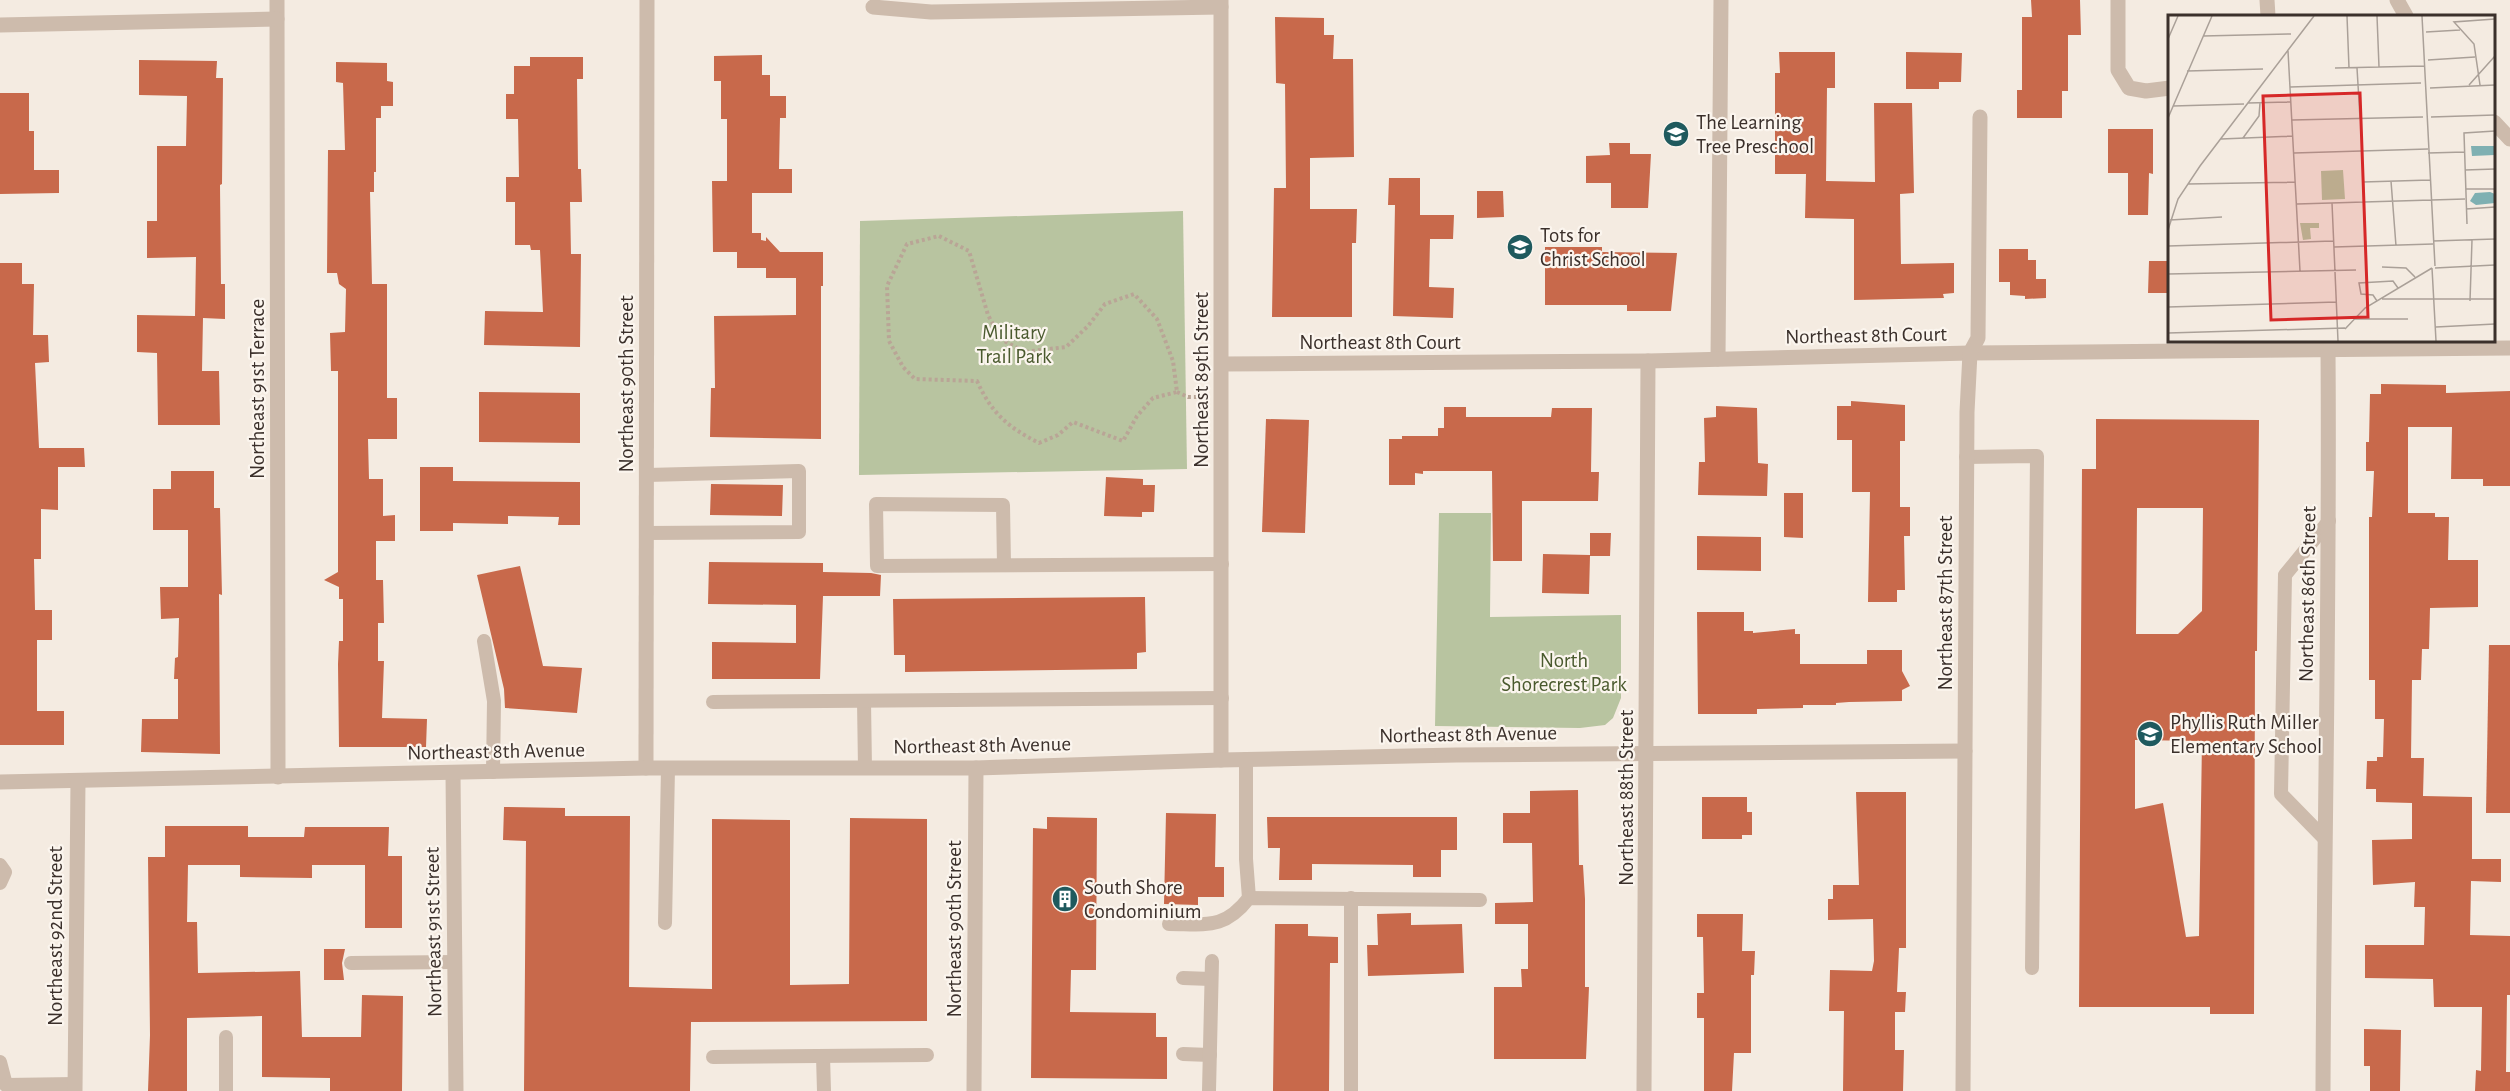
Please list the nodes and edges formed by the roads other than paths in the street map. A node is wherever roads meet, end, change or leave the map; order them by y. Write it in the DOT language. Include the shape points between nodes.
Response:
graph roads {
  1 [pos="277,0"];
  2 [pos="647,0"];
  3 [pos="1721,0"];
  4 [pos="2118,0"];
  5 [pos="2267,0"];
  6 [pos="2397,0"];
  7 [pos="1221,3"];
  8 [pos="996,5"];
  9 [pos="873,7"];
  10 [pos="2268,15"];
  11 [pos="2405,15"];
  12 [pos="277,19"];
  13 [pos="0,25"];
  14 [pos="2168,88"];
  15 [pos="1980,117"];
  16 [pos="2495,124"];
  17 [pos="2510,139"];
  18 [pos="2510,348"];
  19 [pos="2328,350"];
  20 [pos="1970,353"];
  21 [pos="1718,359"];
  22 [pos="1648,361"];
  23 [pos="1222,364"];
  24 [pos="1966,457"];
  25 [pos="647,475"];
  26 [pos="2329,521"];
  27 [pos="647,533"];
  28 [pos="1222,564"];
  29 [pos="1004,565"];
  30 [pos="484,641"];
  31 [pos="1222,698"];
  32 [pos="864,701"];
  33 [pos="713,702"];
  34 [pos="1965,751"];
  35 [pos="1647,753"];
  36 [pos="1246,759"];
  37 [pos="1221,760"];
  38 [pos="646,768"];
  39 [pos="668,768"];
  40 [pos="865,768"];
  41 [pos="976,768"];
  42 [pos="493,772"];
  43 [pos="453,773"];
  44 [pos="278,777"];
  45 [pos="78,781"];
  46 [pos="0,782"];
  47 [pos="2324,837"];
  48 [pos="0,865"];
  49 [pos="0,884"];
  50 [pos="1249,898"];
  51 [pos="1351,898"];
  52 [pos="1480,900"];
  53 [pos="665,923"];
  54 [pos="1168,924"];
  55 [pos="1212,961"];
  56 [pos="455,962"];
  57 [pos="351,963"];
  58 [pos="2032,968"];
  59 [pos="1183,978"];
  60 [pos="1211,978"];
  61 [pos="226,1037"];
  62 [pos="1183,1054"];
  63 [pos="927,1055"];
  64 [pos="1210,1055"];
  65 [pos="823,1056"];
  66 [pos="714,1058"];
  67 [pos="0,1062"];
  68 [pos="75,1087"];
  69 [pos="4,1088"];
  70 [pos="226,1091"];
  71 [pos="456,1091"];
  72 [pos="824,1091"];
  73 [pos="974,1091"];
  74 [pos="1209,1091"];
  75 [pos="1351,1091"];
  76 [pos="1644,1091"];
  77 [pos="1963,1091"];
  78 [pos="2324,1091"];
  1 -- 12 [label="street, Northeast 91st Terrace"];
  2 -- 25 [label="street, Northeast 90th Street"];
  3 -- 21 [label="street"];
  4 -- 14 [label="street" via="2118,70 2129,88"];
  5 -- 10 [label="street"];
  6 -- 11 [label="street"];
  7 -- 8 [label="street"];
  7 -- 23 [label="street, Northeast 89th Street"];
  8 -- 9 [label="street" via="930,12"];
  12 -- 13 [label="street"];
  12 -- 44 [label="street, Northeast 91st Terrace"];
  15 -- 20 [label="street, Northeast 87th Street" via="1978,338"];
  16 -- 17 [label="street"];
  18 -- 19 [label="street, Northeast 8th Court"];
  19 -- 20 [label="street, Northeast 8th Court"];
  19 -- 26 [label="street, Northeast 86th Street"];
  20 -- 21 [label="street, Northeast 8th Court"];
  20 -- 24 [label="street, Northeast 87th Street"];
  21 -- 22 [label="street, Northeast 8th Court"];
  22 -- 23 [label="street, Northeast 8th Court"];
  22 -- 35 [label="street, Northeast 88th Street"];
  23 -- 28 [label="street, Northeast 89th Street"];
  24 -- 34 [label="street, Northeast 87th Street"];
  24 -- 58 [label="lane" via="2037,456"];
  25 -- 27 [label="street, Northeast 90th Street"];
  25 -- 27 [label="lane" via="799,471 798,532"];
  26 -- 47 [label="street, Northeast 86th Street"];
  26 -- 47 [label="lane" via="2285,575 2281,794"];
  27 -- 38 [label="street, Northeast 90th Street"];
  28 -- 29 [label="lane"];
  28 -- 31 [label="street, Northeast 89th Street"];
  29 -- 29 [label="lane" via="877,566 876,504 1003,505"];
  30 -- 42 [label="lane" via="494,701"];
  31 -- 32 [label="lane"];
  31 -- 37 [label="street, Northeast 89th Street"];
  32 -- 33 [label="lane"];
  32 -- 40 [label="lane"];
  34 -- 35 [label="street, Northeast 8th Avenue"];
  34 -- 77 [label="street, Northeast 87th Street"];
  35 -- 36 [label="street, Northeast 8th Avenue"];
  35 -- 76 [label="street, Northeast 88th Street"];
  36 -- 37 [label="street, Northeast 8th Avenue"];
  36 -- 50 [label="lane"];
  37 -- 41 [label="street, Northeast 8th Avenue"];
  38 -- 39 [label="street, Northeast 8th Avenue"];
  38 -- 42 [label="street, Northeast 8th Avenue"];
  39 -- 40 [label="street, Northeast 8th Avenue"];
  39 -- 53 [label="lane"];
  40 -- 41 [label="street, Northeast 8th Avenue"];
  41 -- 73 [label="street, Northeast 90th Street"];
  42 -- 43 [label="street, Northeast 8th Avenue"];
  43 -- 44 [label="street, Northeast 8th Avenue"];
  43 -- 56 [label="street, Northeast 91st Street"];
  44 -- 45 [label="street, Northeast 8th Avenue"];
  45 -- 46 [label="street, Northeast 8th Avenue"];
  45 -- 68 [label="street, Northeast 92nd Street"];
  47 -- 78 [label="street, Northeast 86th Street"];
  48 -- 49 [label="lane" via="5,872"];
  50 -- 51 [label="lane"];
  50 -- 54 [label="lane" via="1225,921"];
  51 -- 52 [label="lane"];
  51 -- 75 [label="lane"];
  55 -- 60 [label="lane"];
  56 -- 57 [label="lane"];
  56 -- 71 [label="street, Northeast 91st Street"];
  59 -- 60 [label="lane"];
  60 -- 64 [label="lane"];
  61 -- 70 [label="lane"];
  62 -- 64 [label="lane"];
  63 -- 65 [label="lane"];
  64 -- 74 [label="lane"];
  65 -- 66 [label="lane"];
  65 -- 72 [label="lane"];
  67 -- 69 [label="lane"];
  68 -- 69 [label="lane"];
}
